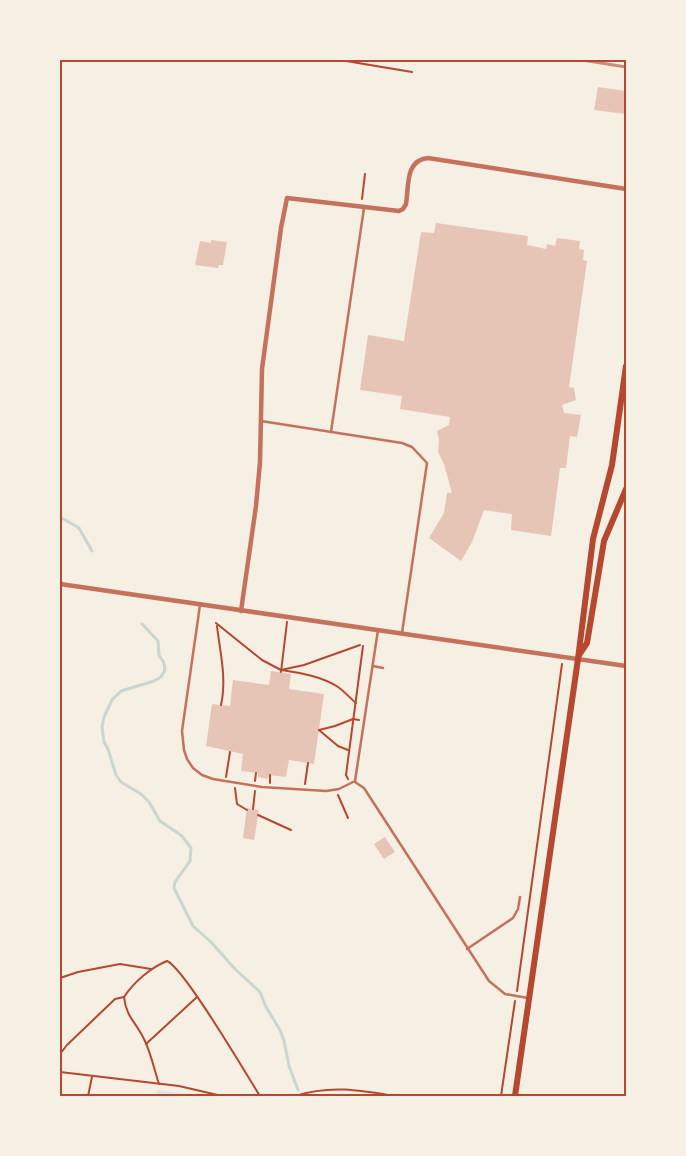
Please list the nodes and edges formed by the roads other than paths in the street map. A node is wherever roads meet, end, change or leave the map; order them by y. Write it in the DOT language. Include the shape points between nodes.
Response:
graph roads {
  1 [pos="626,189"];
  2 [pos="362,208"];
  3 [pos="626,366"];
  4 [pos="261,421"];
  5 [pos="331,432"];
  6 [pos="626,489"];
  7 [pos="60,584"];
  8 [pos="200,604"];
  9 [pos="242,610"];
  10 [pos="378,630"];
  11 [pos="402,633"];
  12 [pos="578,659"];
  13 [pos="373,666"];
  14 [pos="626,666"];
  15 [pos="383,668"];
  16 [pos="355,781"];
  17 [pos="520,897"];
  18 [pos="467,949"];
  19 [pos="529,998"];
  20 [pos="515,1096"];
  1 -- 2 [label="street" via="425,158 416,161 412,167 406,204 402,210"];
  2 -- 4 [label="street" via="287,198 262,369"];
  2 -- 5 [label="lane"];
  3 -- 12 [label="main road" via="612,465 593,538"];
  4 -- 5 [label="lane"];
  4 -- 9 [label="street" via="256,506"];
  5 -- 11 [label="lane" via="406,444 427,463"];
  6 -- 12 [label="main road" via="604,541 587,643"];
  7 -- 8 [label="street"];
  8 -- 9 [label="street"];
  8 -- 16 [label="lane" via="182,722 187,760 196,771 207,778 256,787 320,791"];
  9 -- 10 [label="street"];
  10 -- 11 [label="street"];
  10 -- 13 [label="lane"];
  11 -- 12 [label="street"];
  12 -- 14 [label="street"];
  12 -- 19 [label="main road"];
  13 -- 15 [label="lane"];
  13 -- 16 [label="lane"];
  16 -- 18 [label="lane" via="364,788"];
  17 -- 18 [label="lane" via="513,918"];
  18 -- 19 [label="lane" via="493,984 505,994"];
  19 -- 20 [label="main road"];
}
